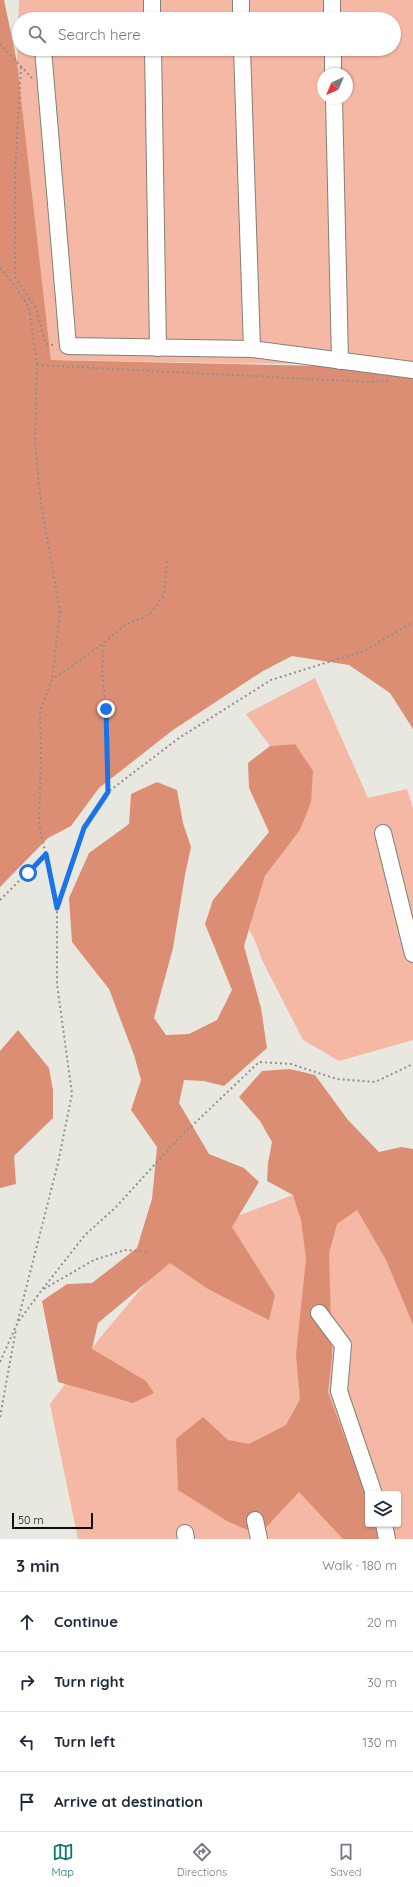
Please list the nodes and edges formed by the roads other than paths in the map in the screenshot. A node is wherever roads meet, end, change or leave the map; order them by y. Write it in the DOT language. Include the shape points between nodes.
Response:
graph roads {
  1 [pos="152,0"];
  2 [pos="241,0"];
  3 [pos="332,0"];
  4 [pos="152,12"];
  5 [pos="241,12"];
  6 [pos="332,12"];
  7 [pos="44,56"];
  8 [pos="153,56"];
  9 [pos="242,56"];
  10 [pos="333,56"];
  11 [pos="333,68"];
  12 [pos="334,104"];
  13 [pos="158,348"];
  14 [pos="252,349"];
  15 [pos="340,361"];
  16 [pos="413,370"];
  17 [pos="383,833"];
  18 [pos="413,954"];
  19 [pos="319,1313"];
  20 [pos="373,1491"];
  21 [pos="255,1520"];
  22 [pos="385,1527"];
  23 [pos="259,1539"];
  24 [pos="388,1539"];
  1 -- 4 [label="lane"];
  2 -- 5 [label="lane"];
  3 -- 6 [label="lane"];
  7 -- 13 [label="lane" via="68,346"];
  8 -- 13 [label="lane"];
  9 -- 14 [label="lane"];
  10 -- 11 [label="lane"];
  12 -- 15 [label="lane"];
  13 -- 14 [label="lane"];
  14 -- 15 [label="lane"];
  15 -- 16 [label="lane"];
  17 -- 18 [label="lane"];
  19 -- 20 [label="lane" via="343,1345 339,1391"];
  21 -- 23 [label="lane"];
  22 -- 24 [label="lane"];
}
